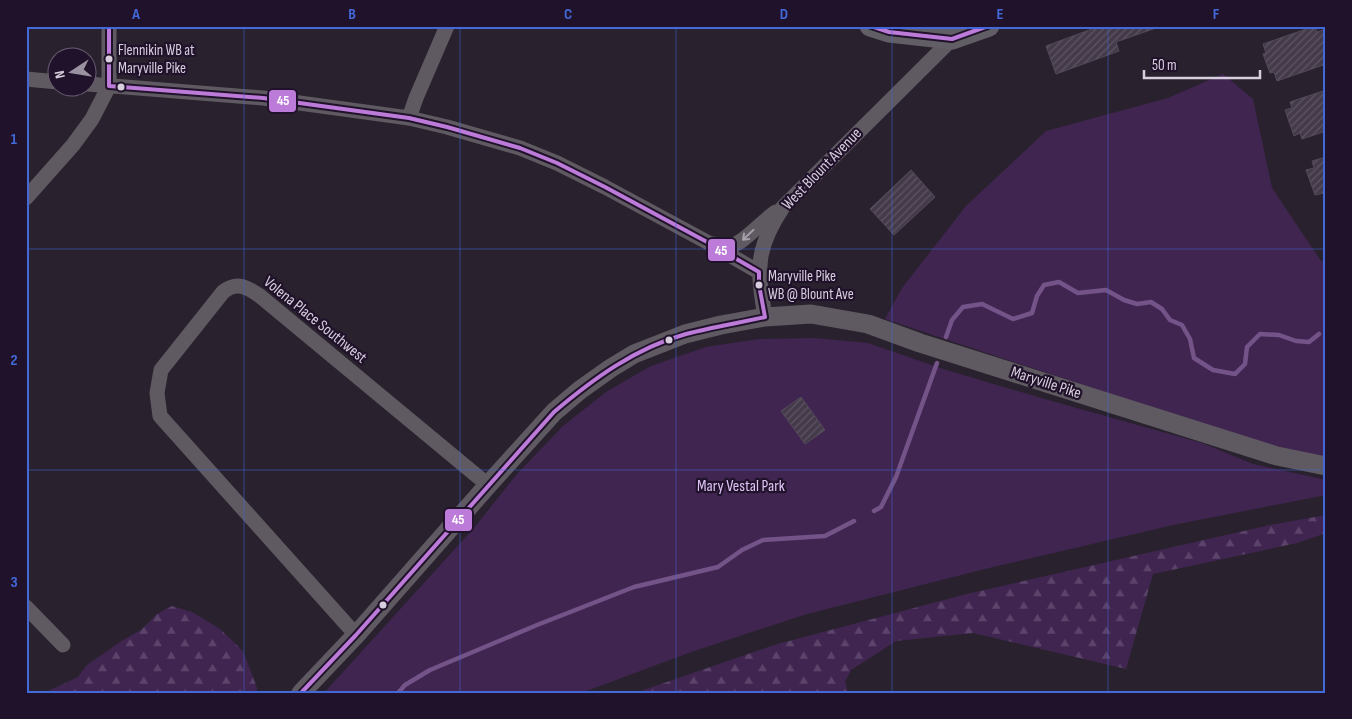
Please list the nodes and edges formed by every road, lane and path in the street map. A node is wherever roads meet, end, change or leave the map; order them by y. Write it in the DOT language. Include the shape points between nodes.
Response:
graph roads {
  1 [pos="109,26"];
  2 [pos="447,26"];
  3 [pos="870,26"];
  4 [pos="989,26"];
  5 [pos="952,39"];
  6 [pos="26,79"];
  7 [pos="48,81"];
  8 [pos="98,85"];
  9 [pos="109,86"];
  10 [pos="409,118"];
  11 [pos="26,198"];
  12 [pos="783,207"];
  13 [pos="707,242"];
  14 [pos="759,272"];
  15 [pos="765,317"];
  16 [pos="1326,466"];
  17 [pos="488,485"];
  18 [pos="26,608"];
  19 [pos="356,635"];
  20 [pos="63,645"];
  21 [pos="301,693"];
  1 -- 9 [label="street"];
  2 -- 10 [label="street"];
  3 -- 5 [label="main road" via="890,32"];
  4 -- 5 [label="main road"];
  5 -- 12 [label="street, West Blount Avenue"];
  6 -- 7 [label="street"];
  8 -- 9 [label="street"];
  9 -- 10 [label="street" via="263,98"];
  9 -- 11 [label="street" via="92,119 73,145"];
  10 -- 13 [label="street" via="520,148 557,163"];
  12 -- 13 [label="street, one-way" via="736,245"];
  12 -- 14 [label="street, West Blount Avenue" via="765,241"];
  13 -- 14 [label="street"];
  14 -- 15 [label="street, West Blount Avenue"];
  15 -- 16 [label="street, Maryville Pike" via="811,314 868,324 1268,453"];
  15 -- 17 [label="street" via="685,334 634,354 580,390 554,412"];
  17 -- 19 [label="street"];
  17 -- 19 [label="street, Volena Place Southwest" via="260,296 242,286 230,287 223,292 160,370 160,416"];
  18 -- 20 [label="street"];
  19 -- 21 [label="street"];
}
